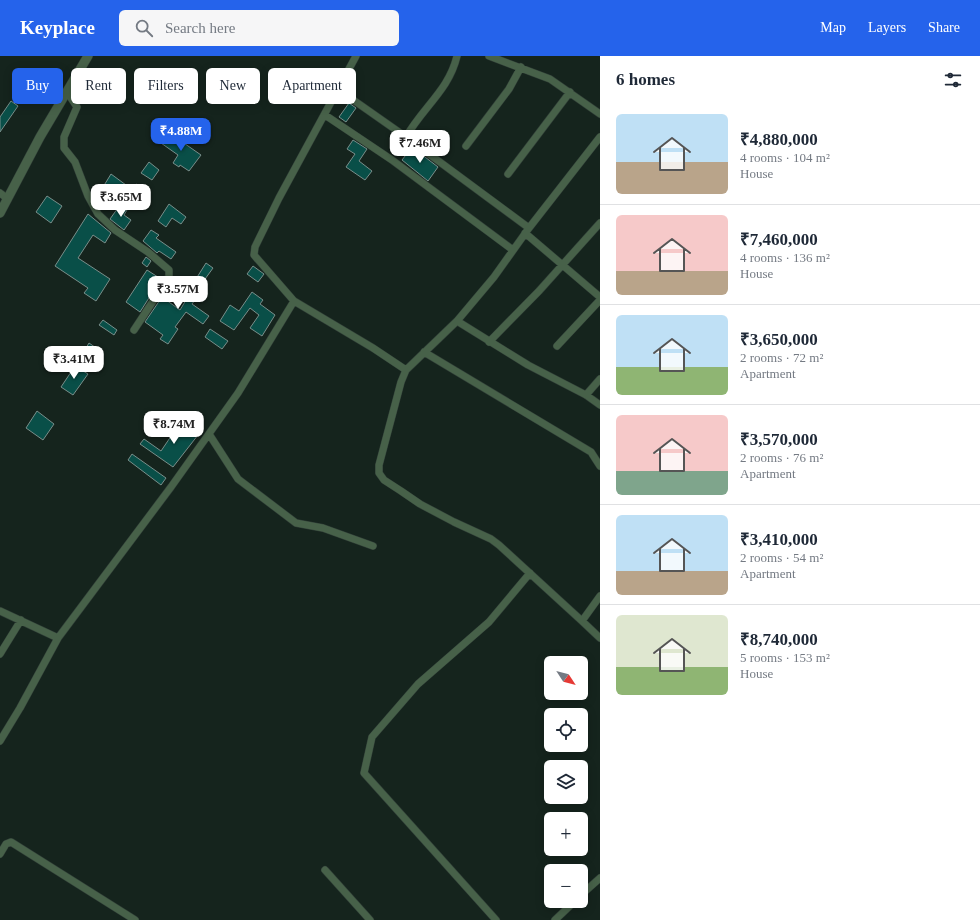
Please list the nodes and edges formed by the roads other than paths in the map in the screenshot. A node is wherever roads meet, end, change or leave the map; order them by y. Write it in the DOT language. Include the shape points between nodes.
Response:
graph roads {
  1 [pos="88,56"];
  2 [pos="356,56"];
  3 [pos="457,56"];
  4 [pos="489,56"];
  5 [pos="503,58"];
  6 [pos="521,67"];
  7 [pos="350,68"];
  8 [pos="67,92"];
  9 [pos="570,92"];
  10 [pos="356,102"];
  11 [pos="331,104"];
  12 [pos="600,114"];
  13 [pos="325,115"];
  14 [pos="406,137"];
  15 [pos="600,137"];
  16 [pos="466,146"];
  17 [pos="508,174"];
  18 [pos="0,193"];
  19 [pos="8,199"];
  20 [pos="0,213"];
  21 [pos="600,223"];
  22 [pos="527,231"];
  23 [pos="513,250"];
  24 [pos="563,266"];
  25 [pos="600,298"];
  26 [pos="294,301"];
  27 [pos="457,321"];
  28 [pos="134,330"];
  29 [pos="489,342"];
  30 [pos="557,346"];
  31 [pos="424,352"];
  32 [pos="406,370"];
  33 [pos="600,379"];
  34 [pos="586,395"];
  35 [pos="600,405"];
  36 [pos="209,434"];
  37 [pos="600,466"];
  38 [pos="373,546"];
  39 [pos="530,573"];
  40 [pos="600,596"];
  41 [pos="0,610"];
  42 [pos="20,620"];
  43 [pos="582,621"];
  44 [pos="58,638"];
  45 [pos="600,638"];
  46 [pos="0,654"];
  47 [pos="0,741"];
  48 [pos="0,854"];
  49 [pos="325,870"];
  50 [pos="600,878"];
  51 [pos="588,889"];
  52 [pos="568,908"];
  53 [pos="135,920"];
  54 [pos="370,920"];
  55 [pos="496,920"];
  56 [pos="555,920"];
  1 -- 8 [label="street"];
  2 -- 7 [label="street"];
  3 -- 14 [label="street" via="448,81"];
  4 -- 5 [label="street"];
  5 -- 6 [label="street"];
  6 -- 9 [label="street" via="550,79"];
  6 -- 16 [label="street" via="509,89"];
  8 -- 19 [label="street"];
  8 -- 28 [label="street" via="77,107 64,138 64,148 74,162 98,214 115,230 169,270 170,276"];
  9 -- 12 [label="street"];
  9 -- 17 [label="street"];
  10 -- 14 [label="street"];
  11 -- 13 [label="street"];
  13 -- 23 [label="street" via="392,160"];
  13 -- 26 [label="street" via="255,247 254,255"];
  14 -- 22 [label="street"];
  15 -- 22 [label="street"];
  18 -- 19 [label="street"];
  19 -- 20 [label="street"];
  21 -- 24 [label="street"];
  22 -- 23 [label="street"];
  22 -- 24 [label="street"];
  23 -- 27 [label="street"];
  24 -- 25 [label="street"];
  24 -- 29 [label="street"];
  25 -- 30 [label="street"];
  26 -- 32 [label="street"];
  26 -- 36 [label="street" via="249,376"];
  27 -- 29 [label="street"];
  27 -- 31 [label="street"];
  29 -- 34 [label="street"];
  31 -- 32 [label="street"];
  31 -- 37 [label="street" via="591,452"];
  32 -- 39 [label="street" via="379,465 379,473 384,480 420,504 491,539"];
  33 -- 34 [label="street"];
  34 -- 35 [label="street"];
  36 -- 38 [label="street" via="238,479 296,523 323,528"];
  36 -- 44 [label="street"];
  39 -- 43 [label="street"];
  39 -- 55 [label="street" via="489,622 418,684 372,737 364,773"];
  40 -- 43 [label="street"];
  41 -- 42 [label="street"];
  42 -- 44 [label="street"];
  42 -- 46 [label="street"];
  43 -- 45 [label="street"];
  44 -- 47 [label="street"];
  48 -- 53 [label="street" via="6,844 11,842"];
  49 -- 54 [label="street"];
  50 -- 51 [label="street"];
  52 -- 56 [label="street"];
}
